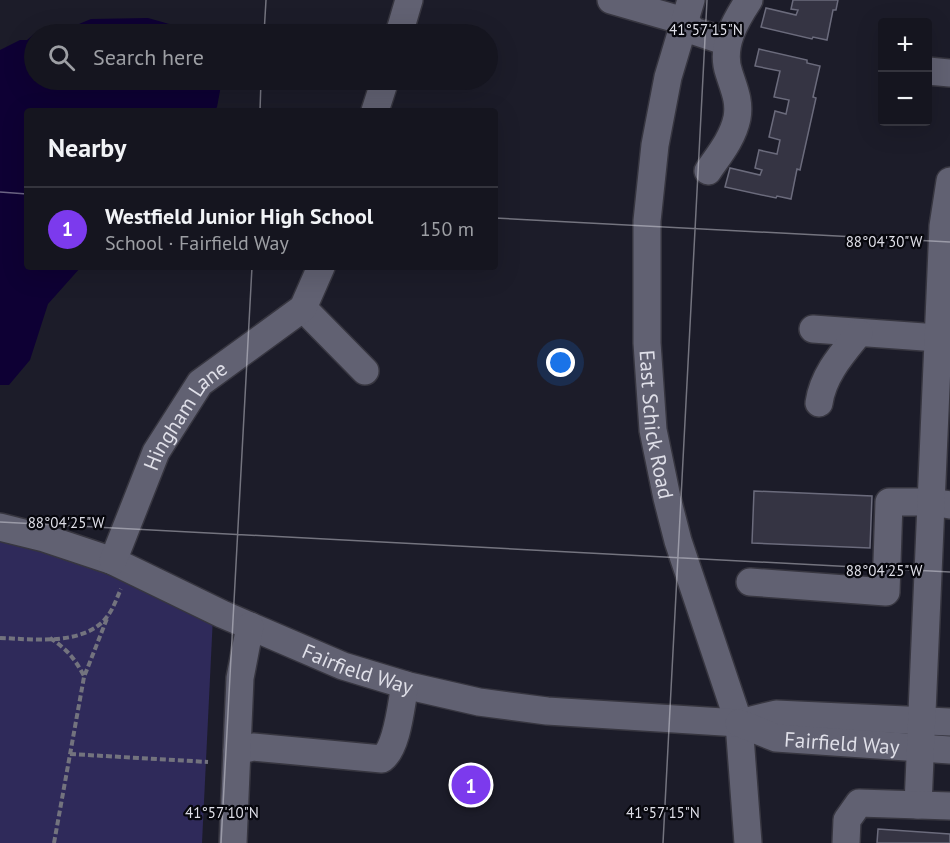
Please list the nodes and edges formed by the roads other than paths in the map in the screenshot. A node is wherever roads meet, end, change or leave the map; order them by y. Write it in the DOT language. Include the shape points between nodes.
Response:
graph roads {
  1 [pos="409,0"];
  2 [pos="611,0"];
  3 [pos="749,0"];
  4 [pos="687,11"];
  5 [pos="402,24"];
  6 [pos="727,42"];
  7 [pos="932,72"];
  8 [pos="950,74"];
  9 [pos="382,90"];
  10 [pos="376,108"];
  11 [pos="708,171"];
  12 [pos="950,181"];
  13 [pos="946,227"];
  14 [pos="320,270"];
  15 [pos="303,308"];
  16 [pos="813,329"];
  17 [pos="859,333"];
  18 [pos="944,337"];
  19 [pos="365,371"];
  20 [pos="819,403"];
  21 [pos="940,503"];
  22 [pos="0,527"];
  23 [pos="113,561"];
  24 [pos="750,582"];
  25 [pos="250,626"];
  26 [pos="405,685"];
  27 [pos="923,720"];
  28 [pos="950,722"];
  29 [pos="739,723"];
  30 [pos="920,748"];
  31 [pos="950,750"];
  32 [pos="237,751"];
  33 [pos="918,805"];
  34 [pos="950,806"];
  35 [pos="233,843"];
  36 [pos="748,843"];
  37 [pos="846,843"];
  1 -- 5 [label="street"];
  2 -- 4 [label="street"];
  3 -- 6 [label="street"];
  4 -- 6 [label="street" via="694,32"];
  4 -- 29 [label="street, East Schick Road" via="668,77 651,172 647,343 652,419 678,541"];
  6 -- 11 [label="street" via="728,70 738,96 736,119 728,142"];
  7 -- 8 [label="street"];
  9 -- 10 [label="street"];
  12 -- 13 [label="street"];
  13 -- 18 [label="street"];
  14 -- 15 [label="street"];
  15 -- 19 [label="street"];
  15 -- 23 [label="street, Hingham Lane" via="200,383 156,452"];
  16 -- 17 [label="street"];
  17 -- 18 [label="street"];
  17 -- 20 [label="street" via="824,382"];
  18 -- 21 [label="street"];
  21 -- 24 [label="street" via="889,502 886,592"];
  21 -- 27 [label="street"];
  22 -- 23 [label="street, Fairfield Way"];
  23 -- 25 [label="street, Fairfield Way"];
  25 -- 26 [label="street, Fairfield Way" via="343,666"];
  25 -- 32 [label="street" via="240,678"];
  26 -- 29 [label="street, Fairfield Way" via="478,702 547,711"];
  26 -- 32 [label="street" via="393,742 382,759 253,747"];
  27 -- 28 [label="street, Fairfield Way"];
  27 -- 29 [label="street, Fairfield Way" via="776,714"];
  27 -- 30 [label="street"];
  29 -- 30 [label="street, Fairfield Way" via="776,738"];
  29 -- 36 [label="street, East Schick Road"];
  30 -- 31 [label="street, Fairfield Way"];
  30 -- 33 [label="street"];
  32 -- 35 [label="street"];
  33 -- 34 [label="street"];
  33 -- 37 [label="street" via="859,803 847,820"];
}
